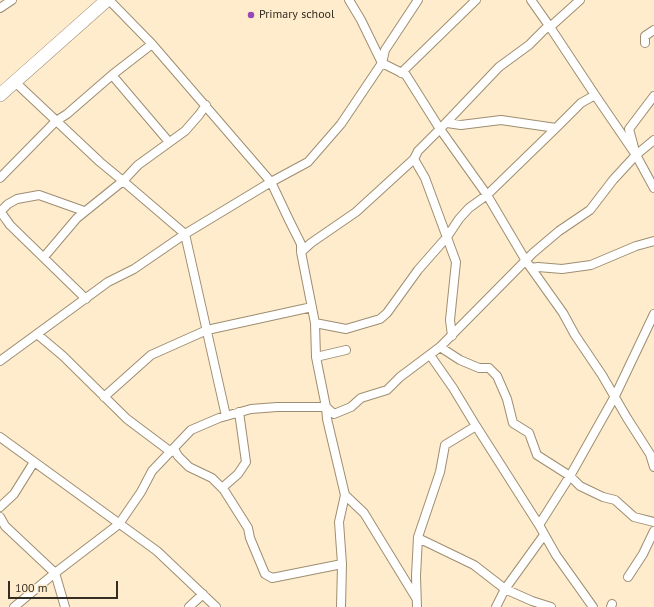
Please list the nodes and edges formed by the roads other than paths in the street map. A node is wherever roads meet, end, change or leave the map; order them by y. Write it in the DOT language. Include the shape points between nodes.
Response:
graph roads {
  1 [pos="12,0"];
  2 [pos="108,0"];
  3 [pos="349,0"];
  4 [pos="418,0"];
  5 [pos="476,0"];
  6 [pos="531,0"];
  7 [pos="580,0"];
  8 [pos="0,8"];
  9 [pos="550,26"];
  10 [pos="654,30"];
  11 [pos="645,43"];
  12 [pos="152,44"];
  13 [pos="382,63"];
  14 [pos="401,73"];
  15 [pos="112,75"];
  16 [pos="15,82"];
  17 [pos="0,95"];
  18 [pos="595,95"];
  19 [pos="654,96"];
  20 [pos="206,105"];
  21 [pos="56,121"];
  22 [pos="447,123"];
  23 [pos="556,128"];
  24 [pos="440,129"];
  25 [pos="654,140"];
  26 [pos="169,142"];
  27 [pos="636,155"];
  28 [pos="414,159"];
  29 [pos="0,178"];
  30 [pos="123,181"];
  31 [pos="271,182"];
  32 [pos="654,188"];
  33 [pos="487,195"];
  34 [pos="0,211"];
  35 [pos="84,211"];
  36 [pos="185,234"];
  37 [pos="447,237"];
  38 [pos="654,241"];
  39 [pos="301,252"];
  40 [pos="44,257"];
  41 [pos="529,265"];
  42 [pos="86,299"];
  43 [pos="312,307"];
  44 [pos="654,314"];
  45 [pos="315,323"];
  46 [pos="207,330"];
  47 [pos="37,334"];
  48 [pos="452,336"];
  49 [pos="440,347"];
  50 [pos="346,350"];
  51 [pos="430,355"];
  52 [pos="316,357"];
  53 [pos="0,361"];
  54 [pos="615,396"];
  55 [pos="104,397"];
  56 [pos="326,407"];
  57 [pos="240,412"];
  58 [pos="226,416"];
  59 [pos="476,426"];
  60 [pos="0,437"];
  61 [pos="172,450"];
  62 [pos="34,462"];
  63 [pos="654,467"];
  64 [pos="570,476"];
  65 [pos="222,488"];
  66 [pos="345,495"];
  67 [pos="0,507"];
  68 [pos="0,517"];
  69 [pos="654,522"];
  70 [pos="119,524"];
  71 [pos="539,525"];
  72 [pos="654,531"];
  73 [pos="544,535"];
  74 [pos="418,538"];
  75 [pos="342,564"];
  76 [pos="55,573"];
  77 [pos="628,577"];
  78 [pos="505,589"];
  79 [pos="203,594"];
  80 [pos="417,598"];
  81 [pos="14,607"];
  82 [pos="65,607"];
  83 [pos="189,607"];
  84 [pos="216,607"];
  85 [pos="341,607"];
  86 [pos="417,607"];
  87 [pos="422,607"];
  88 [pos="496,607"];
  89 [pos="551,607"];
  90 [pos="593,607"];
  1 -- 8 [label="street"];
  2 -- 12 [label="street"];
  2 -- 16 [label="main road"];
  3 -- 13 [label="street"];
  4 -- 13 [label="street" via="385,50"];
  5 -- 14 [label="street"];
  6 -- 9 [label="street"];
  7 -- 9 [label="street"];
  9 -- 18 [label="street"];
  9 -- 22 [label="street" via="499,67"];
  10 -- 11 [label="street" via="646,36"];
  12 -- 15 [label="street"];
  12 -- 20 [label="street"];
  13 -- 14 [label="street"];
  13 -- 31 [label="street" via="341,124 308,162"];
  14 -- 24 [label="street" via="406,75"];
  15 -- 21 [label="street"];
  15 -- 26 [label="street"];
  16 -- 17 [label="main road"];
  16 -- 21 [label="street"];
  18 -- 23 [label="street" via="581,103"];
  18 -- 27 [label="street"];
  19 -- 27 [label="street" via="629,129"];
  20 -- 26 [label="street" via="185,131"];
  20 -- 31 [label="street"];
  21 -- 29 [label="street"];
  21 -- 30 [label="street"];
  22 -- 23 [label="street" via="461,125 501,120"];
  22 -- 24 [label="street"];
  23 -- 33 [label="street"];
  24 -- 28 [label="street" via="418,151"];
  24 -- 33 [label="street"];
  25 -- 27 [label="street"];
  26 -- 30 [label="street" via="138,165"];
  27 -- 32 [label="street"];
  27 -- 41 [label="street" via="590,210 533,253"];
  28 -- 37 [label="street" via="425,178"];
  28 -- 39 [label="street" via="356,212"];
  30 -- 35 [label="street"];
  30 -- 36 [label="street"];
  31 -- 36 [label="street"];
  31 -- 39 [label="street" via="301,244"];
  33 -- 37 [label="street" via="469,208"];
  33 -- 41 [label="street"];
  34 -- 35 [label="street" via="17,199 39,195"];
  34 -- 40 [label="street" via="10,225"];
  35 -- 40 [label="street"];
  36 -- 42 [label="street" via="134,269 108,282"];
  36 -- 46 [label="street"];
  37 -- 45 [label="street" via="380,319 346,329"];
  37 -- 48 [label="street" via="456,262 450,320"];
  38 -- 41 [label="street" via="591,265 562,269"];
  39 -- 43 [label="street"];
  40 -- 42 [label="street"];
  41 -- 48 [label="street"];
  41 -- 54 [label="street" via="563,313"];
  42 -- 47 [label="street"];
  43 -- 45 [label="street"];
  43 -- 46 [label="street"];
  44 -- 54 [label="street"];
  45 -- 52 [label="street"];
  46 -- 55 [label="street" via="151,355"];
  46 -- 58 [label="street"];
  47 -- 53 [label="street"];
  47 -- 55 [label="street"];
  48 -- 49 [label="street"];
  49 -- 51 [label="street"];
  49 -- 64 [label="street" via="478,368 489,368 497,376 513,423 529,433 537,456"];
  50 -- 52 [label="street"];
  51 -- 56 [label="street" via="387,390 361,398 350,407 334,414"];
  51 -- 59 [label="street"];
  52 -- 56 [label="street"];
  54 -- 63 [label="street" via="650,454"];
  54 -- 64 [label="street"];
  55 -- 61 [label="street" via="127,419"];
  56 -- 57 [label="street" via="277,407"];
  56 -- 66 [label="street"];
  57 -- 58 [label="street"];
  57 -- 65 [label="street" via="246,462 238,474"];
  58 -- 61 [label="street" via="192,430"];
  59 -- 71 [label="street"];
  59 -- 74 [label="street" via="445,445 440,472"];
  60 -- 62 [label="street"];
  61 -- 65 [label="street" via="189,467 212,478"];
  61 -- 70 [label="street" via="152,471"];
  62 -- 67 [label="street" via="14,494"];
  62 -- 70 [label="street"];
  64 -- 69 [label="street" via="580,486 615,500 634,517"];
  64 -- 71 [label="street"];
  65 -- 75 [label="street" via="248,528 265,574 272,578"];
  66 -- 75 [label="street" via="339,522"];
  66 -- 80 [label="street" via="364,513"];
  68 -- 76 [label="street" via="5,526"];
  70 -- 76 [label="street"];
  70 -- 79 [label="street" via="157,551"];
  71 -- 73 [label="street"];
  72 -- 77 [label="street"];
  73 -- 78 [label="street"];
  73 -- 90 [label="street"];
  74 -- 78 [label="street" via="474,565"];
  74 -- 80 [label="street"];
  75 -- 85 [label="street"];
  76 -- 81 [label="street"];
  76 -- 82 [label="street"];
  78 -- 88 [label="street"];
  78 -- 89 [label="street"];
  79 -- 83 [label="street"];
  79 -- 84 [label="street"];
  80 -- 86 [label="street"];
  80 -- 87 [label="street"];
}
